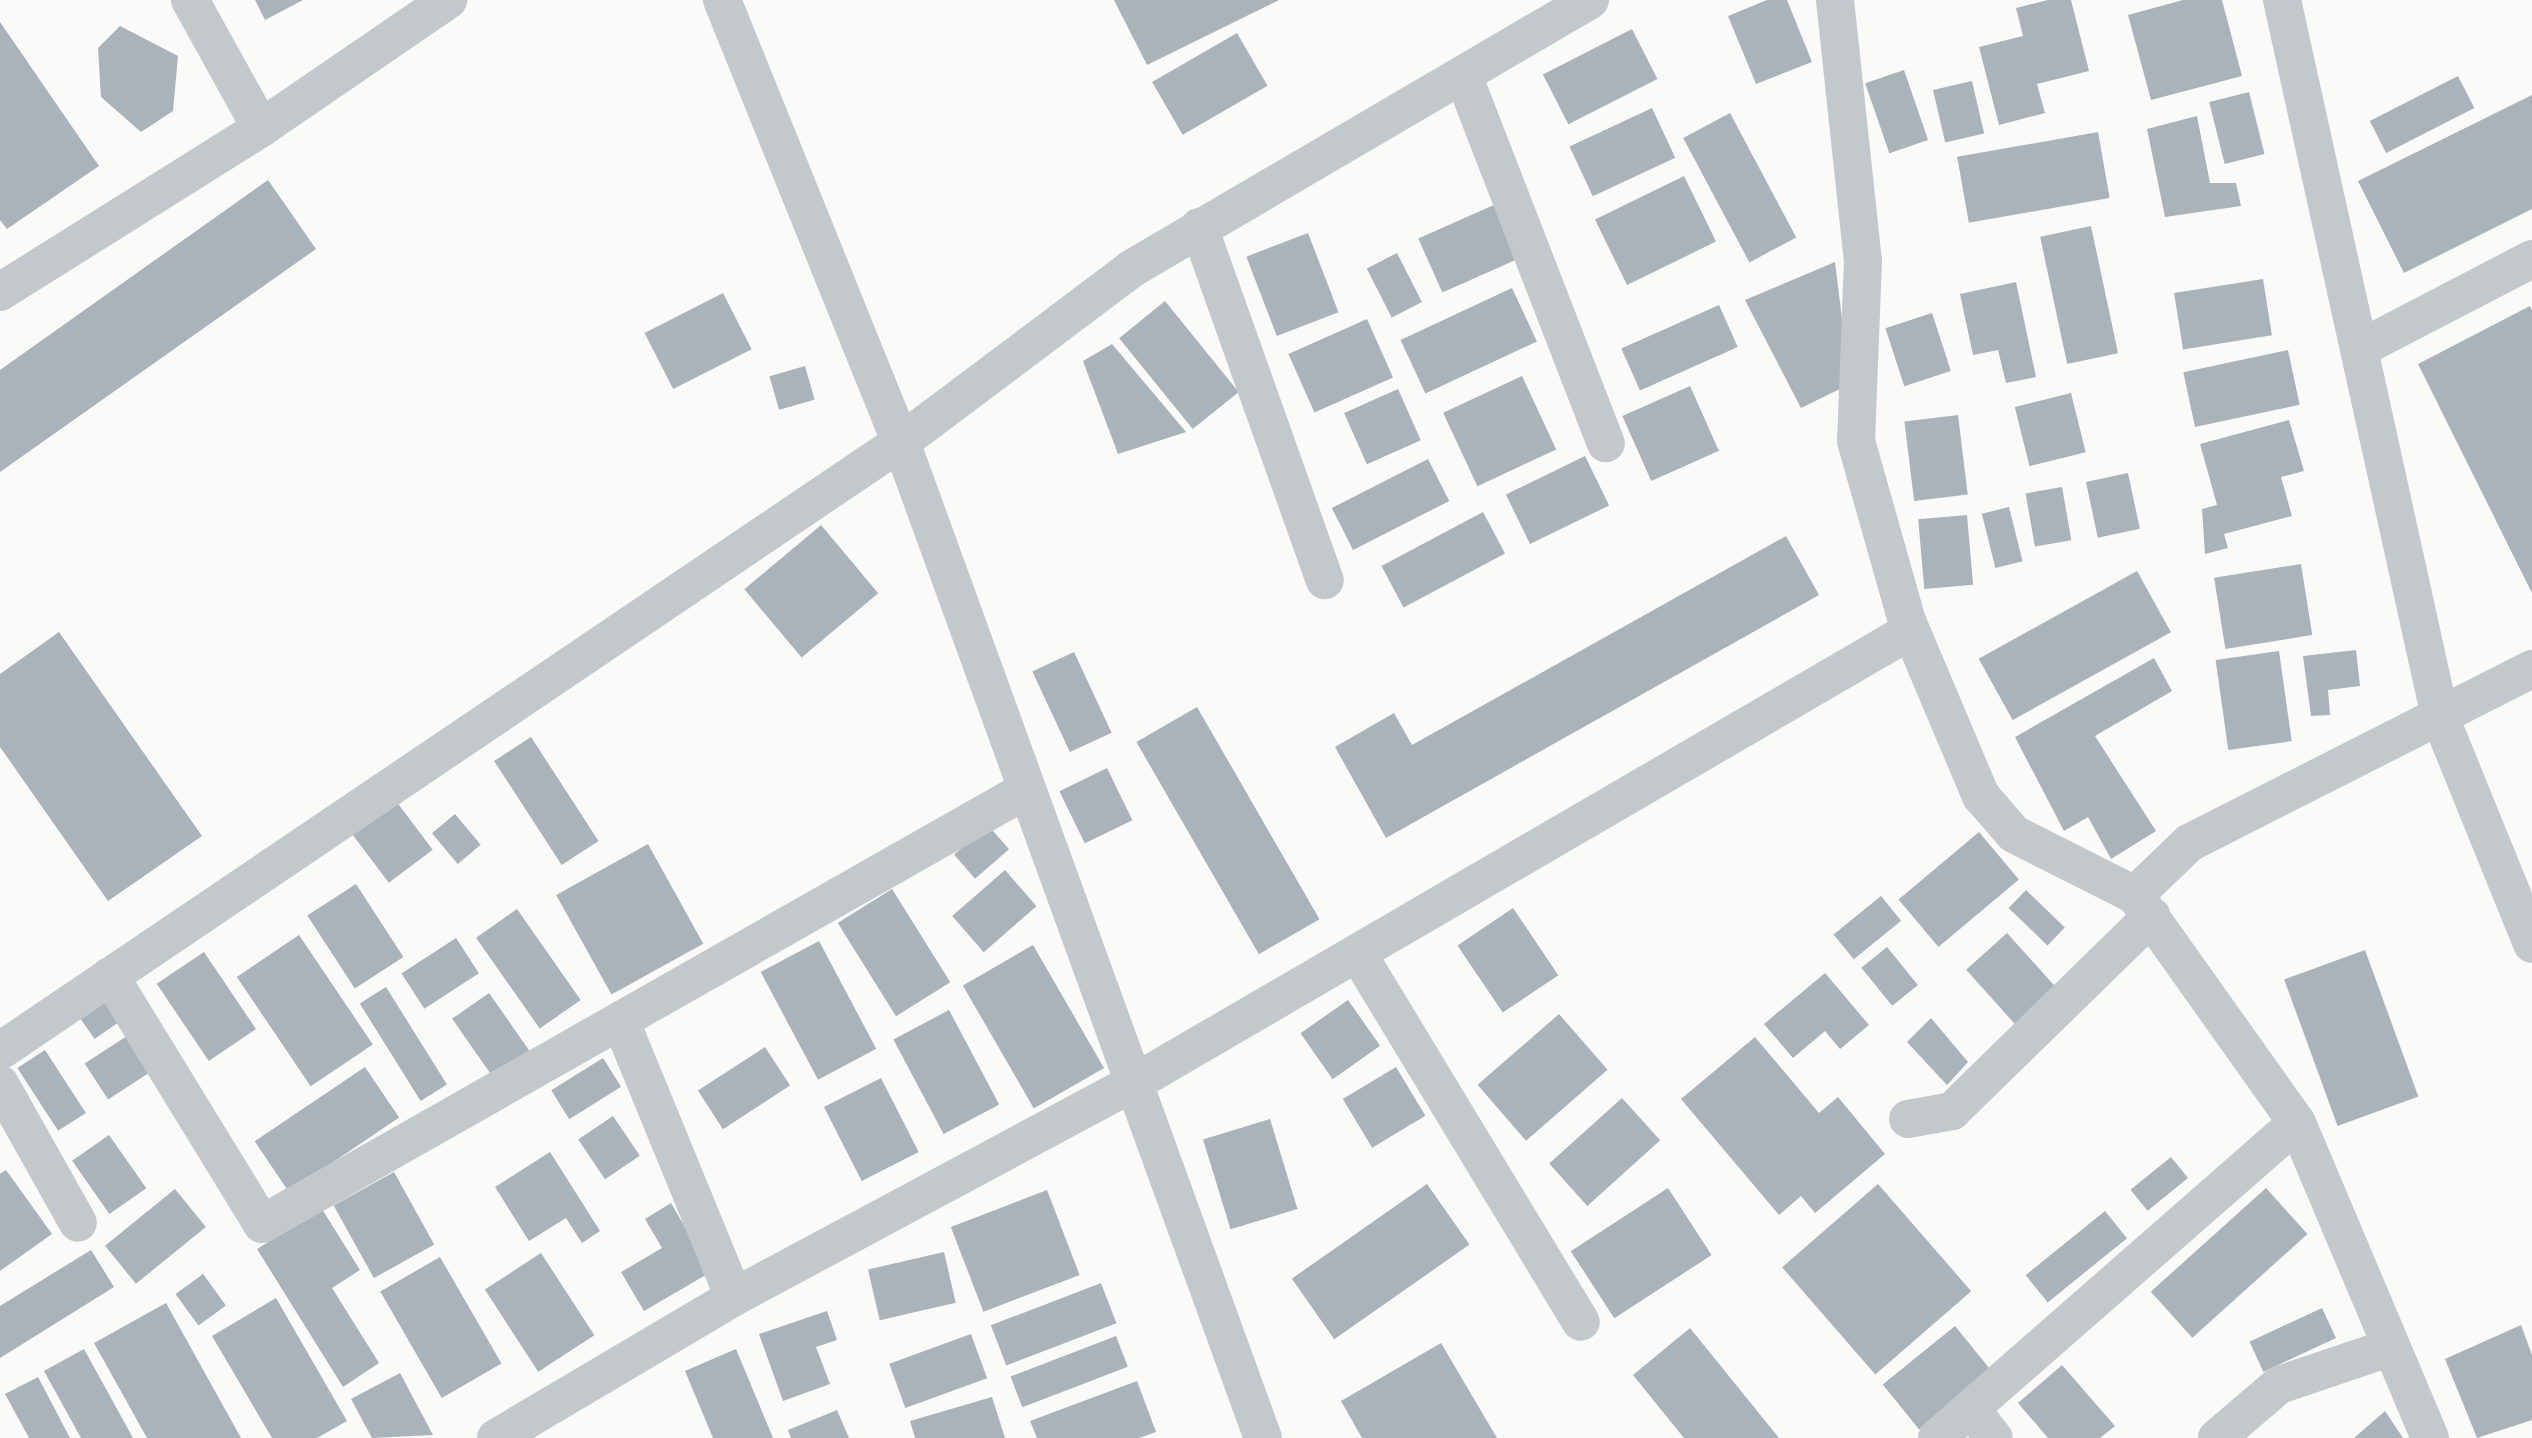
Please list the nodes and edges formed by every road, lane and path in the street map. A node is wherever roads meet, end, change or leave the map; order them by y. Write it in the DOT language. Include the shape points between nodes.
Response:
graph roads {
  1 [pos="190,0"];
  2 [pos="448,0"];
  3 [pos="722,0"];
  4 [pos="1590,0"];
  5 [pos="1835,0"];
  6 [pos="2282,0"];
  7 [pos="1463,75"];
  8 [pos="261,128"];
  9 [pos="1199,227"];
  10 [pos="2532,259"];
  11 [pos="0,292"];
  12 [pos="2361,348"];
  13 [pos="901,442"];
  14 [pos="1606,443"];
  15 [pos="1325,580"];
  16 [pos="1910,631"];
  17 [pos="2532,669"];
  18 [pos="2440,717"];
  19 [pos="1026,790"];
  20 [pos="2144,906"];
  21 [pos="2532,944"];
  22 [pos="1358,954"];
  23 [pos="110,976"];
  24 [pos="621,1022"];
  25 [pos="0,1051"];
  26 [pos="0,1084"];
  27 [pos="1132,1084"];
  28 [pos="1908,1119"];
  29 [pos="2297,1123"];
  30 [pos="78,1223"];
  31 [pos="734,1297"];
  32 [pos="1581,1322"];
  33 [pos="2391,1347"];
  34 [pos="1971,1409"];
  35 [pos="496,1438"];
  36 [pos="1263,1438"];
  37 [pos="1937,1438"];
  38 [pos="1994,1438"];
  39 [pos="2217,1438"];
  40 [pos="2430,1438"];
  1 -- 8 [label="street"];
  2 -- 8 [label="street"];
  3 -- 13 [label="street"];
  4 -- 7 [label="street"];
  5 -- 16 [label="street" via="1863,260 1856,441"];
  6 -- 12 [label="street"];
  7 -- 9 [label="street"];
  7 -- 14 [label="street"];
  8 -- 11 [label="street"];
  9 -- 13 [label="street" via="1131,269"];
  9 -- 15 [label="street"];
  10 -- 12 [label="street"];
  12 -- 18 [label="street"];
  13 -- 19 [label="street"];
  13 -- 23 [label="street"];
  16 -- 20 [label="street" via="1981,796 2006,825"];
  16 -- 22 [label="street"];
  17 -- 18 [label="street"];
  18 -- 20 [label="street" via="2189,843"];
  18 -- 21 [label="street"];
  19 -- 24 [label="street"];
  19 -- 27 [label="street"];
  20 -- 28 [label="street" via="1952,1111"];
  20 -- 29 [label="street"];
  22 -- 27 [label="street"];
  22 -- 32 [label="street"];
  23 -- 24 [label="street" via="262,1224"];
  23 -- 25 [label="street"];
  24 -- 31 [label="street"];
  26 -- 30 [label="street"];
  27 -- 31 [label="street"];
  27 -- 36 [label="street"];
  29 -- 33 [label="street"];
  29 -- 34 [label="street"];
  31 -- 35 [label="street"];
  33 -- 39 [label="street" via="2278,1385"];
  33 -- 40 [label="street"];
  34 -- 37 [label="street"];
  34 -- 38 [label="street"];
}
